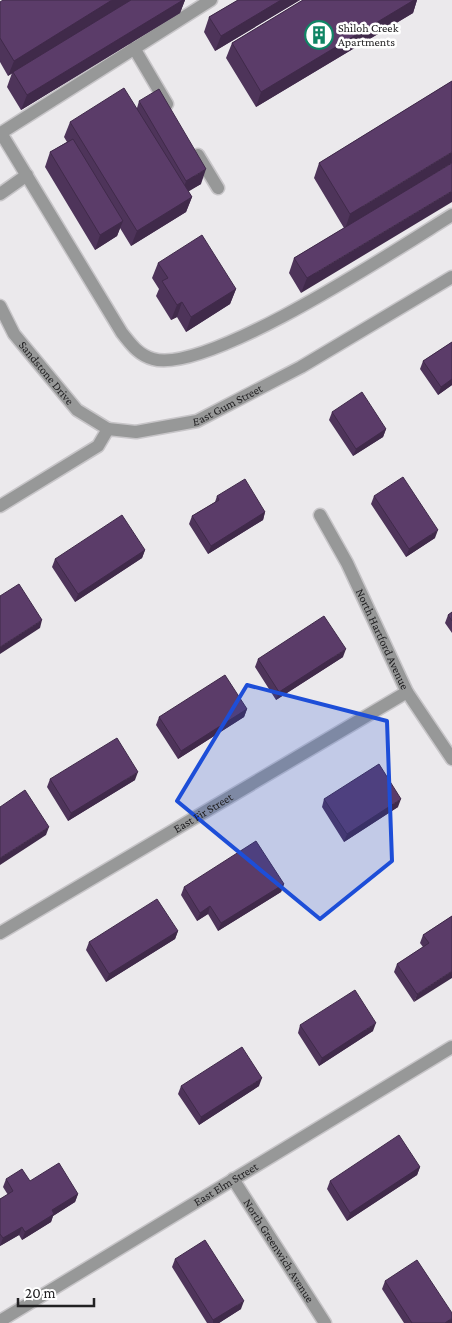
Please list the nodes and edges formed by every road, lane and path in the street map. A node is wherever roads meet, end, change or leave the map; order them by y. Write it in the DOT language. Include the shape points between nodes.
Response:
graph roads {
  1 [pos="211,0"];
  2 [pos="134,48"];
  3 [pos="173,114"];
  4 [pos="1,132"];
  5 [pos="193,147"];
  6 [pos="27,175"];
  7 [pos="218,188"];
  8 [pos="0,194"];
  9 [pos="452,215"];
  10 [pos="452,277"];
  11 [pos="0,306"];
  12 [pos="108,429"];
  13 [pos="0,506"];
  14 [pos="320,515"];
  15 [pos="406,692"];
  16 [pos="452,759"];
  17 [pos="0,933"];
  18 [pos="452,1047"];
  19 [pos="233,1179"];
  20 [pos="0,1321"];
  21 [pos="325,1323"];
  1 -- 2 [label="street"];
  2 -- 3 [label="street"];
  2 -- 4 [label="street"];
  4 -- 6 [label="street"];
  5 -- 7 [label="street"];
  6 -- 8 [label="street"];
  6 -- 9 [label="street" via="122,333 137,352 154,359 168,360 219,346 297,310"];
  10 -- 12 [label="street, East Gum Street" via="301,367 197,421 136,432"];
  11 -- 12 [label="street, Sandstone Drive" via="14,334 77,410"];
  12 -- 13 [label="street" via="98,446"];
  14 -- 15 [label="street, North Hartford Avenue" via="347,563"];
  15 -- 16 [label="street, North Hartford Avenue"];
  15 -- 17 [label="street, East Fir Street"];
  18 -- 19 [label="street, East Elm Street"];
  19 -- 20 [label="street, East Elm Street"];
  19 -- 21 [label="street, North Greenwich Avenue"];
}
